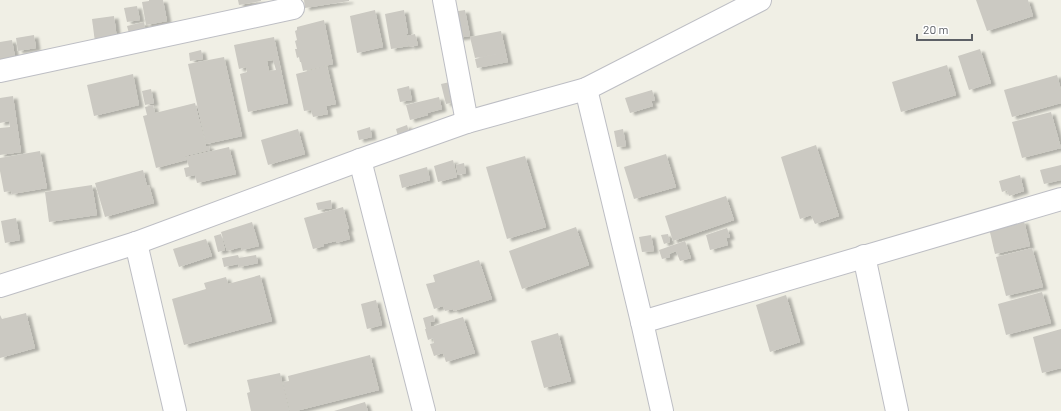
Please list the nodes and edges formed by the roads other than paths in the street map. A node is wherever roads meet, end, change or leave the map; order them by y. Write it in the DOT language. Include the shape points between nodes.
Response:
graph roads {
  1 [pos="444,0"];
  2 [pos="760,0"];
  3 [pos="293,8"];
  4 [pos="0,71"];
  5 [pos="586,89"];
  6 [pos="467,122"];
  7 [pos="360,160"];
  8 [pos="1061,199"];
  9 [pos="136,243"];
  10 [pos="864,256"];
  11 [pos="0,286"];
  12 [pos="642,322"];
  13 [pos="175,411"];
  14 [pos="424,411"];
  15 [pos="662,411"];
  16 [pos="897,411"];
  1 -- 6 [label="street"];
  2 -- 5 [label="street"];
  3 -- 4 [label="street"];
  5 -- 6 [label="street"];
  5 -- 12 [label="street"];
  6 -- 7 [label="street"];
  7 -- 9 [label="street"];
  7 -- 14 [label="street"];
  8 -- 10 [label="street"];
  9 -- 11 [label="street"];
  9 -- 13 [label="street"];
  10 -- 12 [label="street"];
  10 -- 16 [label="street"];
  12 -- 15 [label="street"];
}
